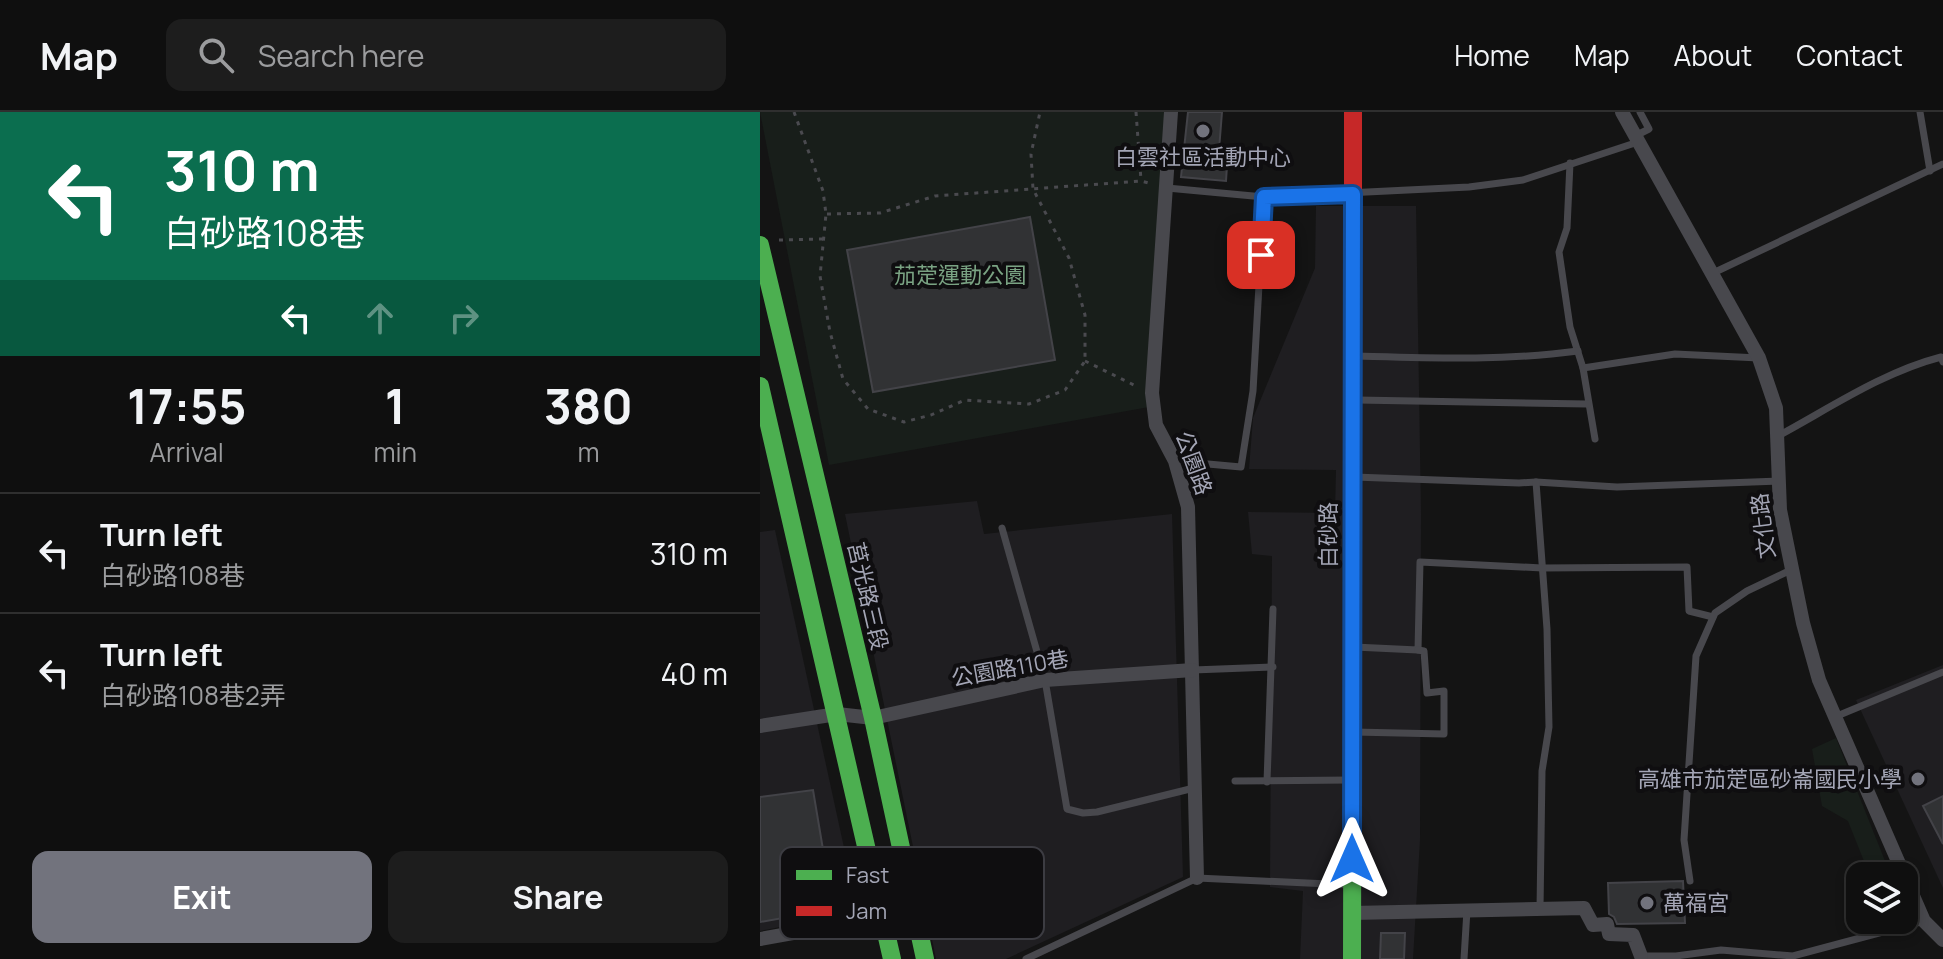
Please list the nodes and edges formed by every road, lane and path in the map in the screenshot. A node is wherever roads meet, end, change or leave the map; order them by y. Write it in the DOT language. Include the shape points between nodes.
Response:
graph roads {
  1 [pos="794,112"];
  2 [pos="1040,112"];
  3 [pos="1136,112"];
  4 [pos="1171,112"];
  5 [pos="1353,112"];
  6 [pos="1622,112"];
  7 [pos="1640,112"];
  8 [pos="1920,112"];
  9 [pos="1636,139"];
  10 [pos="1570,163"];
  11 [pos="1943,164"];
  12 [pos="1930,171"];
  13 [pos="1141,181"];
  14 [pos="1167,188"];
  15 [pos="1033,189"];
  16 [pos="1353,194"];
  17 [pos="1264,197"];
  18 [pos="826,214"];
  19 [pos="823,239"];
  20 [pos="766,243"];
  21 [pos="1711,274"];
  22 [pos="1578,351"];
  23 [pos="1352,356"];
  24 [pos="1759,358"];
  25 [pos="1942,358"];
  26 [pos="1085,361"];
  27 [pos="1583,368"];
  28 [pos="760,386"];
  29 [pos="1152,393"];
  30 [pos="1352,400"];
  31 [pos="1587,404"];
  32 [pos="1778,436"];
  33 [pos="1595,439"];
  34 [pos="1175,461"];
  35 [pos="1352,477"];
  36 [pos="1780,481"];
  37 [pos="1536,482"];
  38 [pos="1002,528"];
  39 [pos="1542,568"];
  40 [pos="1791,570"];
  41 [pos="1273,609"];
  42 [pos="1713,617"];
  43 [pos="1352,647"];
  44 [pos="1418,650"];
  45 [pos="1273,667"];
  46 [pos="1193,670"];
  47 [pos="1943,672"];
  48 [pos="1045,680"];
  49 [pos="837,714"];
  50 [pos="1837,716"];
  51 [pos="873,718"];
  52 [pos="760,726"];
  53 [pos="1352,731"];
  54 [pos="1352,780"];
  55 [pos="1235,781"];
  56 [pos="1267,782"];
  57 [pos="1194,788"];
  58 [pos="866,847"];
  59 [pos="901,847"];
  60 [pos="1197,878"];
  61 [pos="1690,881"];
  62 [pos="1352,885"];
  63 [pos="1540,909"];
  64 [pos="1467,910"];
  65 [pos="1352,913"];
  66 [pos="1924,921"];
  67 [pos="780,935"];
  68 [pos="760,939"];
  69 [pos="887,939"];
  70 [pos="921,939"];
  71 [pos="1943,940"];
  72 [pos="1641,956"];
  73 [pos="892,959"];
  74 [pos="925,959"];
  75 [pos="1026,959"];
  76 [pos="1352,959"];
  77 [pos="1464,959"];
  1 -- 18 [label="path" via="823,191"];
  2 -- 15 [label="path" via="1031,154"];
  3 -- 13 [label="path"];
  4 -- 14 [label="street, 公園路"];
  5 -- 16 [label="street, 白砂路"];
  6 -- 9 [label="street, 文化路"];
  7 -- 9 [label="lane" via="1649,129"];
  8 -- 12 [label="lane"];
  9 -- 10 [label="lane"];
  9 -- 21 [label="street, 文化路"];
  10 -- 16 [label="lane" via="1523,180"];
  10 -- 22 [label="lane" via="1567,228 1559,252"];
  11 -- 12 [label="lane"];
  12 -- 21 [label="lane"];
  13 -- 14 [label="path"];
  13 -- 15 [label="path"];
  14 -- 17 [label="lane"];
  14 -- 29 [label="street, 公園路"];
  15 -- 18 [label="path" via="935,196 880,213"];
  15 -- 26 [label="path" via="1069,258 1085,315"];
  16 -- 17 [label="lane"];
  16 -- 23 [label="street, 白砂路"];
  17 -- 34 [label="lane" via="1253,391 1241,467"];
  18 -- 19 [label="path"];
  19 -- 20 [label="path"];
  19 -- 26 [label="path" via="820,276 830,332 843,379 868,409 904,422 965,400 1029,404 1065,390"];
  20 -- 51 [label="street, 莒光路三段"];
  21 -- 24 [label="street, 文化路"];
  22 -- 23 [label="lane" via="1482,359"];
  22 -- 27 [label="lane"];
  23 -- 30 [label="street, 白砂路"];
  24 -- 27 [label="lane" via="1675,354"];
  24 -- 32 [label="street, 文化路" via="1773,393"];
  25 -- 32 [label="lane" via="1886,377"];
  26 -- 29 [label="path"];
  27 -- 31 [label="lane"];
  28 -- 49 [label="street"];
  29 -- 34 [label="street, 公園路" via="1156,425"];
  30 -- 31 [label="lane"];
  30 -- 35 [label="street, 白砂路"];
  31 -- 33 [label="lane"];
  32 -- 36 [label="street, 文化路"];
  34 -- 46 [label="street, 公園路" via="1188,507"];
  35 -- 37 [label="lane"];
  35 -- 43 [label="street, 白砂路"];
  36 -- 37 [label="lane" via="1617,487"];
  36 -- 40 [label="street, 文化路"];
  37 -- 39 [label="lane"];
  38 -- 48 [label="lane"];
  39 -- 42 [label="lane" via="1687,567 1689,611"];
  39 -- 44 [label="lane" via="1420,562"];
  39 -- 63 [label="lane" via="1549,727 1542,771"];
  40 -- 42 [label="lane" via="1726,604"];
  40 -- 50 [label="street, 文化路" via="1819,680"];
  41 -- 45 [label="lane"];
  42 -- 61 [label="lane" via="1696,656 1684,840"];
  43 -- 44 [label="lane"];
  43 -- 53 [label="street, 白砂路"];
  44 -- 53 [label="lane" via="1424,651 1427,693 1444,691 1444,734"];
  45 -- 46 [label="lane"];
  45 -- 56 [label="lane"];
  46 -- 48 [label="street, 公園路110巷"];
  46 -- 57 [label="street, 公園路"];
  47 -- 50 [label="lane"];
  48 -- 51 [label="street, 公園路110巷"];
  48 -- 57 [label="lane" via="1067,809 1097,812"];
  49 -- 51 [label="street, 公園路110巷"];
  49 -- 52 [label="street, 公園路110巷"];
  49 -- 58 [label="street"];
  50 -- 66 [label="street, 文化路"];
  51 -- 59 [label="street, 莒光路三段"];
  53 -- 54 [label="street, 白砂路"];
  54 -- 56 [label="lane"];
  54 -- 62 [label="street, 白砂路"];
  55 -- 56 [label="lane"];
  57 -- 60 [label="street, 公園路"];
  60 -- 62 [label="lane"];
  60 -- 75 [label="lane"];
  62 -- 65 [label="street, 白砂路"];
  63 -- 64 [label="street"];
  63 -- 72 [label="street" via="1584,908 1593,925 1607,924 1609,934 1633,935"];
  64 -- 65 [label="street"];
  64 -- 77 [label="lane"];
  65 -- 76 [label="street, 白砂路"];
  66 -- 71 [label="street, 文化路"];
  66 -- 72 [label="lane" via="1793,956 1721,950"];
  67 -- 68 [label="street"];
  69 -- 73 [label="street"];
  70 -- 74 [label="street, 莒光路三段"];
}
